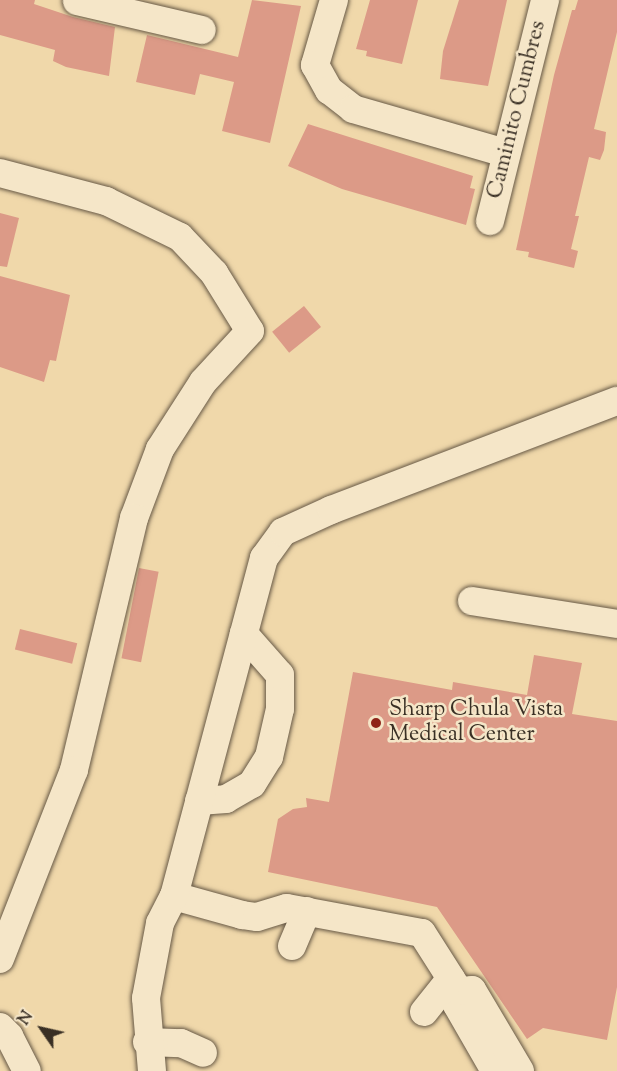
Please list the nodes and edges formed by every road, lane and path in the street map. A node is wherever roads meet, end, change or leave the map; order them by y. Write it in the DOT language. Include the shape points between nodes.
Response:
graph roads {
  1 [pos="334,0"];
  2 [pos="545,0"];
  3 [pos="77,1"];
  4 [pos="144,8"];
  5 [pos="202,30"];
  6 [pos="505,153"];
  7 [pos="0,173"];
  8 [pos="490,221"];
  9 [pos="617,401"];
  10 [pos="472,601"];
  11 [pos="617,624"];
  12 [pos="244,634"];
  13 [pos="199,801"];
  14 [pos="174,896"];
  15 [pos="307,911"];
  16 [pos="292,946"];
  17 [pos="0,959"];
  18 [pos="455,984"];
  19 [pos="424,1012"];
  20 [pos="0,1027"];
  21 [pos="155,1043"];
  22 [pos="203,1053"];
  23 [pos="27,1071"];
  24 [pos="152,1071"];
  25 [pos="168,1071"];
  26 [pos="495,1071"];
  27 [pos="520,1071"];
  1 -- 6 [label="street" via="315,64 329,90 353,109"];
  2 -- 6 [label="street, Caminito Cumbres"];
  3 -- 4 [label="street"];
  4 -- 5 [label="street"];
  6 -- 8 [label="street, Caminito Cumbres"];
  7 -- 17 [label="street" via="106,201 180,237 214,273 250,331 202,382 160,449 134,518 74,770"];
  9 -- 12 [label="street" via="283,532 264,558"];
  10 -- 11 [label="street"];
  12 -- 13 [label="street"];
  12 -- 13 [label="street" via="280,675 280,710 269,757 252,784 226,799"];
  13 -- 14 [label="street"];
  14 -- 15 [label="street" via="217,911 257,917 287,908"];
  14 -- 21 [label="street" via="160,923 146,998"];
  15 -- 16 [label="street"];
  15 -- 18 [label="street" via="422,933"];
  18 -- 19 [label="street"];
  18 -- 26 [label="street" via="456,1005"];
  18 -- 27 [label="street" via="472,990"];
  20 -- 23 [label="street"];
  21 -- 22 [label="street" via="181,1043"];
  21 -- 24 [label="street"];
  21 -- 25 [label="street"];
}
